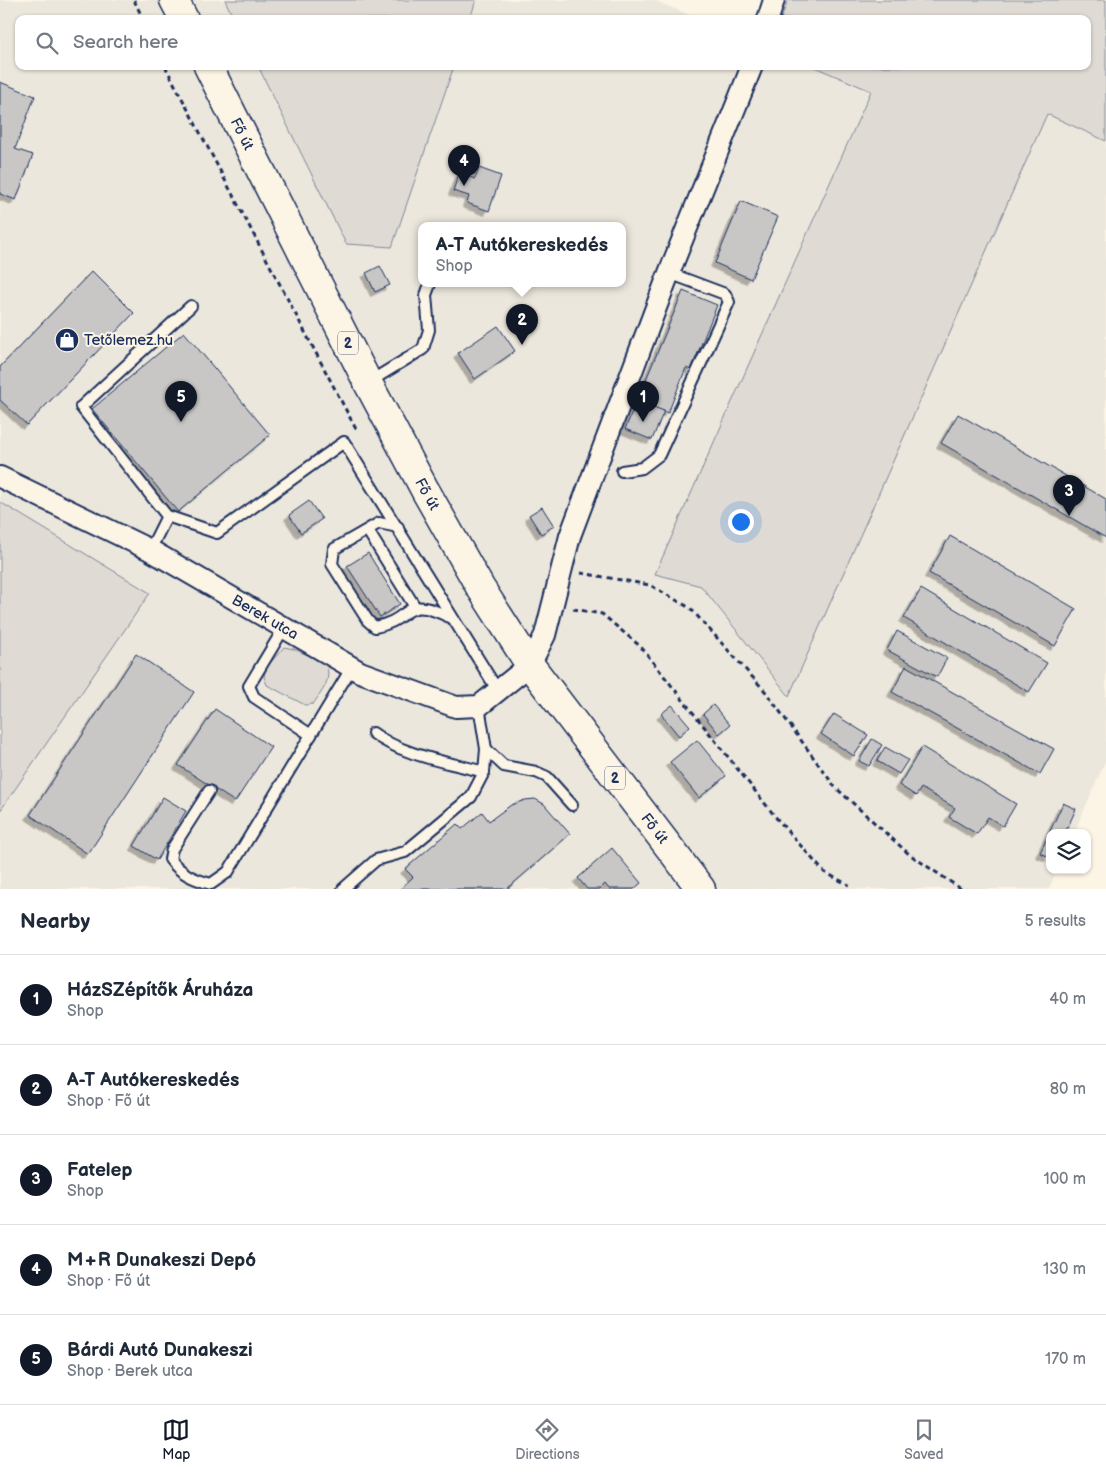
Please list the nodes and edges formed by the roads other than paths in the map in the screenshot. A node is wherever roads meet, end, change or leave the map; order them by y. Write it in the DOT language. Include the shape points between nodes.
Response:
graph roads {
  1 [pos="174,0"];
  2 [pos="774,0"];
  3 [pos="182,15"];
  4 [pos="769,15"];
  5 [pos="210,70"];
  6 [pos="750,70"];
  7 [pos="669,272"];
  8 [pos="429,287"];
  9 [pos="190,306"];
  10 [pos="368,383"];
  11 [pos="622,471"];
  12 [pos="0,476"];
  13 [pos="167,516"];
  14 [pos="398,527"];
  15 [pos="368,531"];
  16 [pos="150,550"];
  17 [pos="415,607"];
  18 [pos="452,619"];
  19 [pos="284,628"];
  20 [pos="530,665"];
  21 [pos="352,667"];
  22 [pos="498,691"];
  23 [pos="479,706"];
  24 [pos="373,732"];
  25 [pos="311,735"];
  26 [pos="486,749"];
  27 [pos="484,772"];
  28 [pos="209,791"];
  29 [pos="572,805"];
  30 [pos="343,889"];
  31 [pos="701,889"];
  1 -- 3 [label="main road"];
  2 -- 4 [label="street"];
  5 -- 10 [label="main road, Fő út / 2"];
  6 -- 7 [label="street"];
  7 -- 11 [label="lane" via="724,294 729,302 659,455 642,468"];
  7 -- 20 [label="street" via="570,536 545,635"];
  8 -- 10 [label="lane" via="426,295 429,330 423,349"];
  9 -- 13 [label="lane" via="81,408"];
  10 -- 20 [label="main road, Fő út / 2" via="480,587"];
  12 -- 16 [label="street, Berek utca"];
  13 -- 14 [label="lane" via="217,533 344,442"];
  13 -- 16 [label="lane"];
  14 -- 15 [label="lane" via="379,523"];
  14 -- 18 [label="lane"];
  15 -- 17 [label="lane"];
  15 -- 17 [label="lane" via="334,550 332,564 368,621 375,626"];
  16 -- 19 [label="street, Berek utca"];
  17 -- 18 [label="lane" via="431,608"];
  18 -- 22 [label="lane"];
  19 -- 21 [label="street, Berek utca"];
  19 -- 25 [label="lane" via="249,686 254,697"];
  20 -- 22 [label="street"];
  20 -- 31 [label="main road, Fő út / 2"];
  21 -- 23 [label="street, Berek utca" via="456,707"];
  21 -- 25 [label="lane"];
  22 -- 23 [label="street"];
  23 -- 26 [label="lane"];
  24 -- 27 [label="lane" via="385,742"];
  25 -- 28 [label="lane" via="228,872 211,884 194,880 179,871 170,859 172,849"];
  26 -- 27 [label="lane"];
  26 -- 29 [label="lane" via="504,766 547,777"];
  27 -- 30 [label="lane" via="471,797 405,852 376,860"];
}
